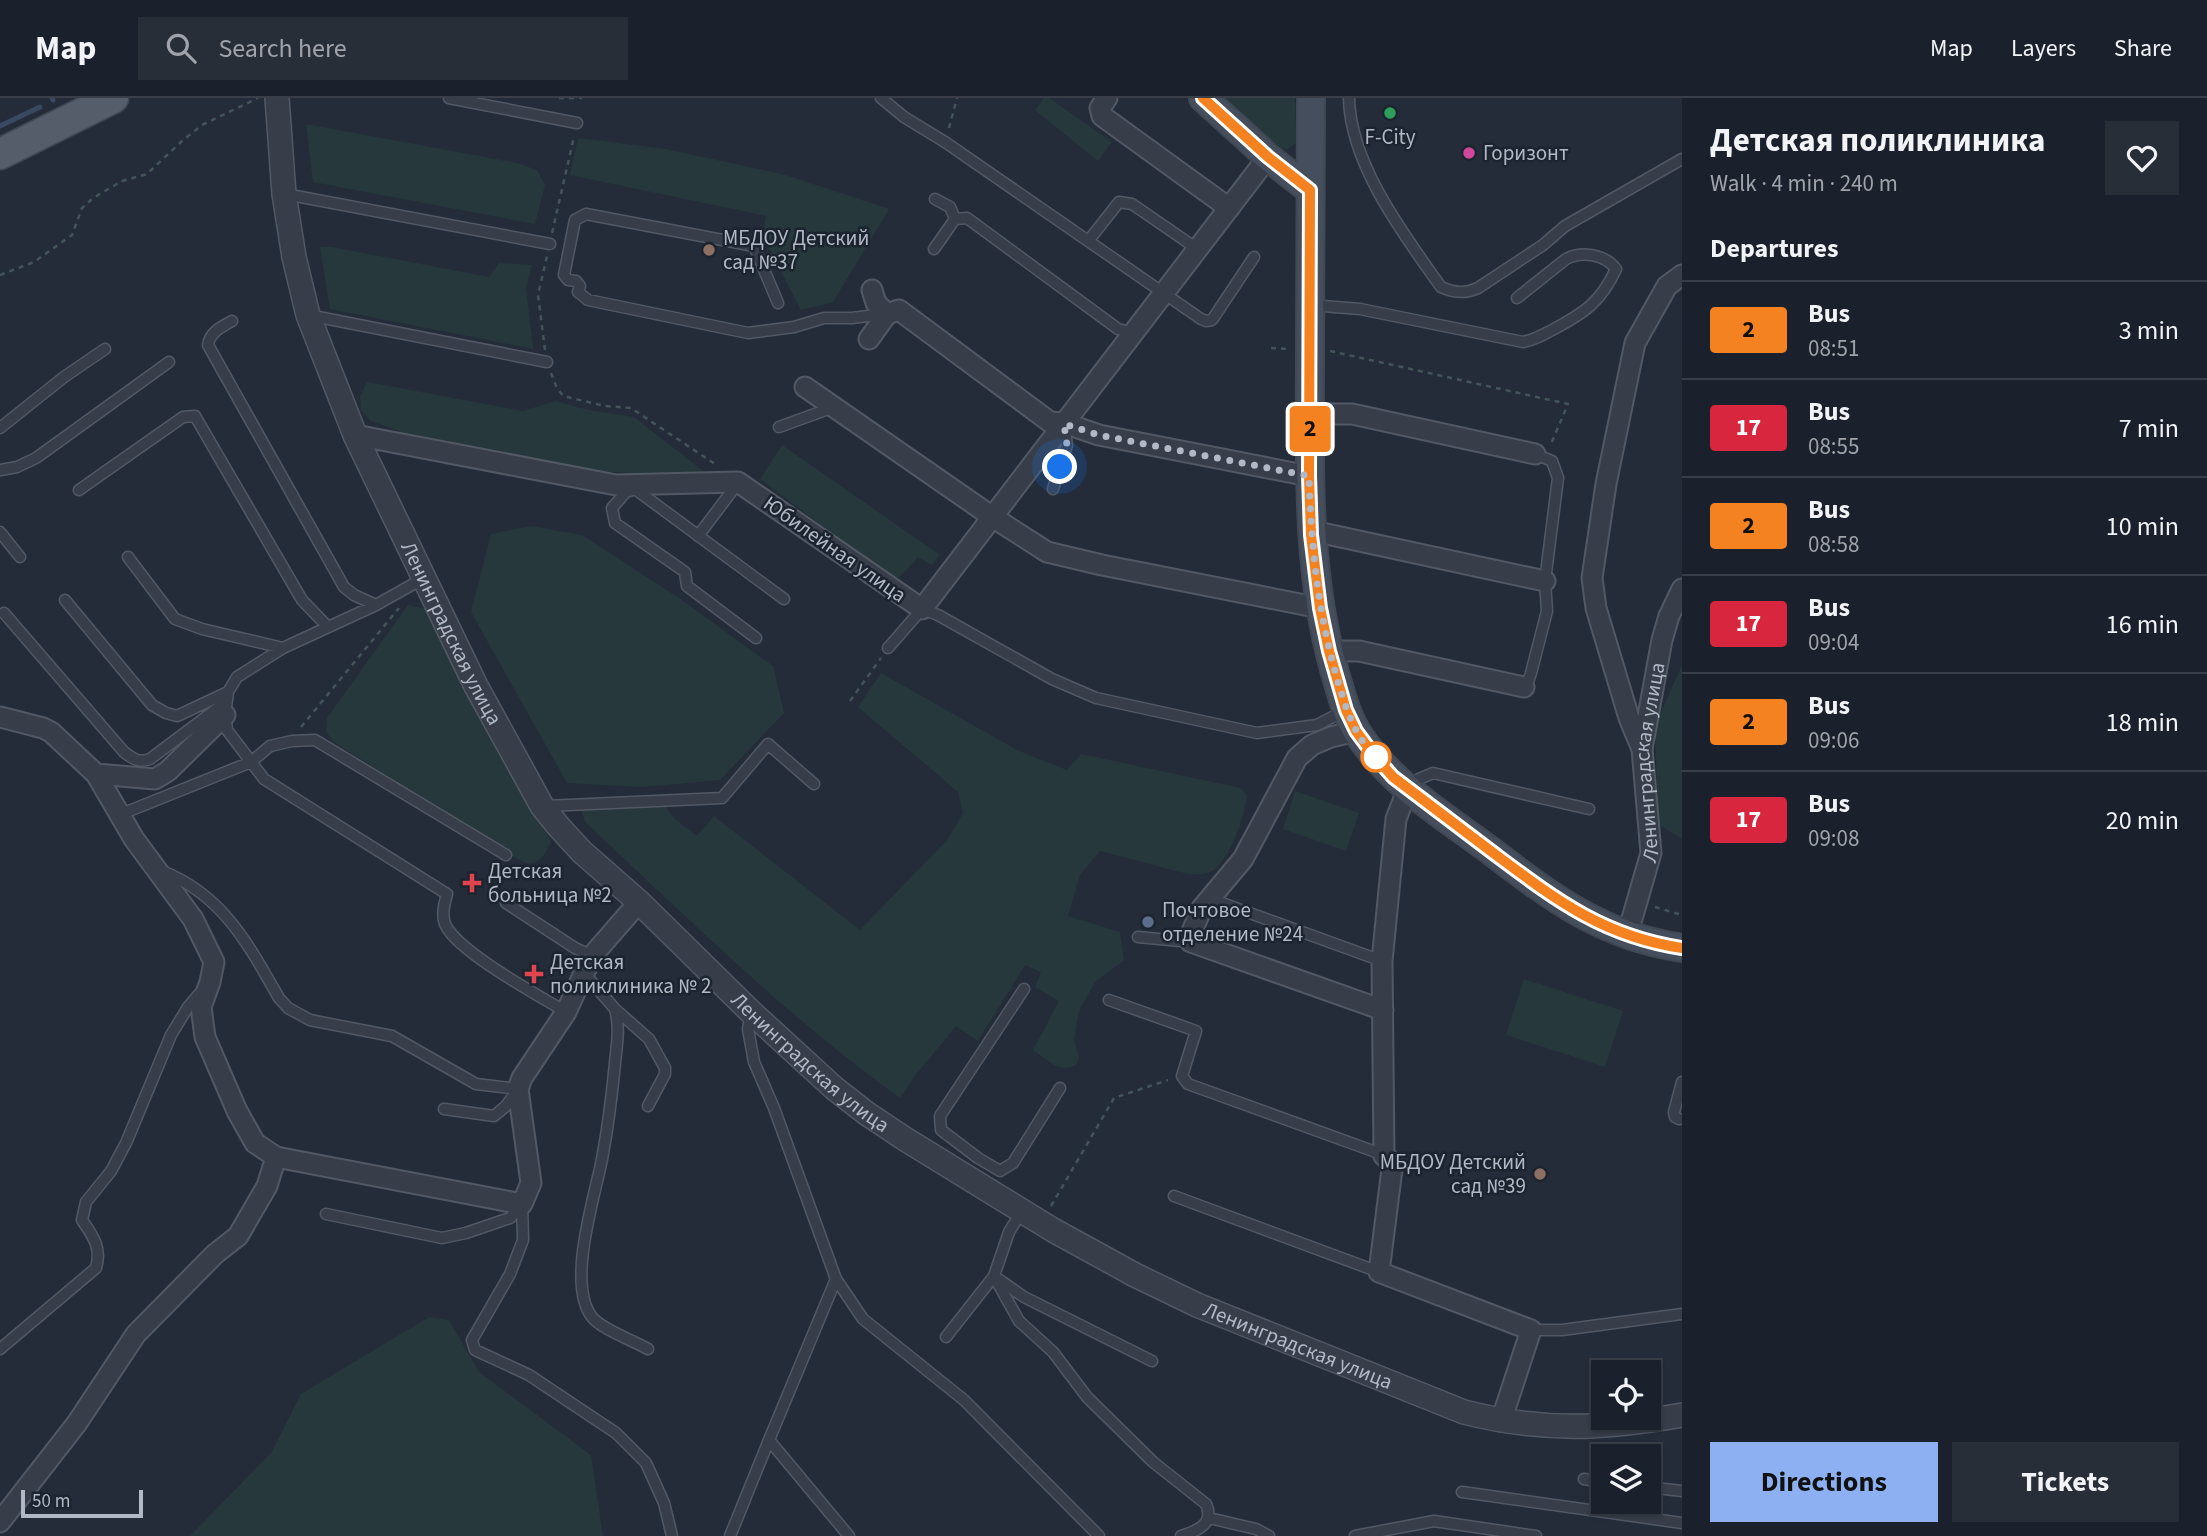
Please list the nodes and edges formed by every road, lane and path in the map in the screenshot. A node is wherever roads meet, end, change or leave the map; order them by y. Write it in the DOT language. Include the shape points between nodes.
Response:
graph roads {
  1 [pos="113,98"];
  2 [pos="258,98"];
  3 [pos="277,98"];
  4 [pos="449,98"];
  5 [pos="559,98"];
  6 [pos="582,98"];
  7 [pos="881,98"];
  8 [pos="957,98"];
  9 [pos="1107,98"];
  10 [pos="1203,98"];
  11 [pos="1311,98"];
  12 [pos="1349,98"];
  13 [pos="75,106"];
  14 [pos="577,123"];
  15 [pos="945,142"];
  16 [pos="0,154"];
  17 [pos="1268,157"];
  18 [pos="1682,159"];
  19 [pos="1310,190"];
  20 [pos="284,194"];
  21 [pos="936,199"];
  22 [pos="1229,208"];
  23 [pos="955,219"];
  24 [pos="1089,240"];
  25 [pos="550,244"];
  26 [pos="1196,248"];
  27 [pos="934,249"];
  28 [pos="1254,257"];
  29 [pos="0,275"];
  30 [pos="1682,275"];
  31 [pos="872,290"];
  32 [pos="1163,293"];
  33 [pos="1517,298"];
  34 [pos="778,303"];
  35 [pos="1310,305"];
  36 [pos="308,314"];
  37 [pos="887,314"];
  38 [pos="232,321"];
  39 [pos="1133,333"];
  40 [pos="869,339"];
  41 [pos="105,349"];
  42 [pos="1324,350"];
  43 [pos="169,362"];
  44 [pos="547,362"];
  45 [pos="805,387"];
  46 [pos="835,407"];
  47 [pos="1310,414"];
  48 [pos="1064,424"];
  49 [pos="0,428"];
  50 [pos="779,428"];
  51 [pos="355,435"];
  52 [pos="1540,456"];
  53 [pos="0,470"];
  54 [pos="1309,476"];
  55 [pos="738,482"];
  56 [pos="1053,489"];
  57 [pos="79,490"];
  58 [pos="618,491"];
  59 [pos="994,518"];
  60 [pos="0,532"];
  61 [pos="1311,535"];
  62 [pos="698,536"];
  63 [pos="128,556"];
  64 [pos="20,557"];
  65 [pos="424,578"];
  66 [pos="1545,581"];
  67 [pos="1682,589"];
  68 [pos="784,599"];
  69 [pos="65,600"];
  70 [pos="376,605"];
  71 [pos="1320,608"];
  72 [pos="398,609"];
  73 [pos="922,609"];
  74 [pos="4,612"];
  75 [pos="328,626"];
  76 [pos="756,638"];
  77 [pos="283,648"];
  78 [pos="888,648"];
  79 [pos="1329,651"];
  80 [pos="1524,687"];
  81 [pos="850,701"];
  82 [pos="226,703"];
  83 [pos="0,717"];
  84 [pos="306,720"];
  85 [pos="1351,721"];
  86 [pos="1642,749"];
  87 [pos="251,762"];
  88 [pos="96,774"];
  89 [pos="814,784"];
  90 [pos="1408,788"];
  91 [pos="542,806"];
  92 [pos="1590,809"];
  93 [pos="119,815"];
  94 [pos="506,855"];
  95 [pos="156,869"];
  96 [pos="1211,899"];
  97 [pos="506,902"];
  98 [pos="639,902"];
  99 [pos="1637,903"];
  100 [pos="1682,915"];
  101 [pos="1627,936"];
  102 [pos="1138,937"];
  103 [pos="1191,942"];
  104 [pos="1682,948"];
  105 [pos="1382,961"];
  106 [pos="588,964"];
  107 [pos="210,982"];
  108 [pos="1024,989"];
  109 [pos="1108,1000"];
  110 [pos="615,1009"];
  111 [pos="1383,1010"];
  112 [pos="566,1012"];
  113 [pos="751,1012"];
  114 [pos="1182,1076"];
  115 [pos="1682,1082"];
  116 [pos="1060,1088"];
  117 [pos="518,1089"];
  118 [pos="648,1107"];
  119 [pos="444,1109"];
  120 [pos="1679,1119"];
  121 [pos="962,1147"];
  122 [pos="1384,1156"];
  123 [pos="276,1157"];
  124 [pos="939,1160"];
  125 [pos="975,1168"];
  126 [pos="1174,1196"];
  127 [pos="522,1204"];
  128 [pos="1022,1210"];
  129 [pos="326,1214"];
  130 [pos="1042,1223"];
  131 [pos="1379,1272"];
  132 [pos="994,1276"];
  133 [pos="836,1279"];
  134 [pos="1682,1314"];
  135 [pos="1531,1330"];
  136 [pos="946,1337"];
  137 [pos="0,1349"];
  138 [pos="648,1349"];
  139 [pos="1152,1361"];
  140 [pos="1682,1415"];
  141 [pos="1501,1421"];
  142 [pos="769,1440"];
  143 [pos="1584,1479"];
  144 [pos="1591,1480"];
  145 [pos="1661,1489"];
  146 [pos="1462,1492"];
  147 [pos="1682,1492"];
  148 [pos="1209,1518"];
  149 [pos="0,1522"];
  150 [pos="1682,1523"];
  151 [pos="672,1536"];
  152 [pos="730,1536"];
  153 [pos="849,1536"];
  154 [pos="1099,1536"];
  155 [pos="1181,1536"];
  156 [pos="1269,1536"];
  157 [pos="1356,1536"];
  158 [pos="1536,1536"];
  1 -- 13 [label="main road"];
  2 -- 29 [label="path" via="202,125 147,174 122,181 93,198 82,208 72,235 34,262"];
  3 -- 20 [label="street, Ленинградская улица"];
  4 -- 14 [label="lane"];
  5 -- 6 [label="path"];
  7 -- 15 [label="lane"];
  8 -- 15 [label="path"];
  9 -- 22 [label="street" via="1100,108 1102,116"];
  10 -- 17 [label="main road"];
  11 -- 19 [label="main road"];
  12 -- 18 [label="lane" via="1349,119 1360,153 1394,220 1441,287 1451,292 1478,288 1565,226"];
  13 -- 16 [label="main road"];
  14 -- 25 [label="path"];
  15 -- 24 [label="lane"];
  17 -- 19 [label="main road"];
  17 -- 22 [label="street, Юбилейная улица"];
  19 -- 35 [label="main road"];
  20 -- 25 [label="lane"];
  20 -- 36 [label="street, Ленинградская улица"];
  21 -- 23 [label="lane" via="950,207"];
  22 -- 26 [label="street, Юбилейная улица"];
  23 -- 27 [label="lane"];
  23 -- 39 [label="lane" via="967,219 1118,329"];
  24 -- 26 [label="lane" via="1119,202 1132,204"];
  24 -- 32 [label="lane"];
  25 -- 44 [label="path" via="538,295"];
  26 -- 32 [label="street, Юбилейная улица"];
  28 -- 32 [label="lane" via="1212,320 1200,319"];
  30 -- 86 [label="street" via="1667,286 1635,343 1592,578 1596,608"];
  31 -- 37 [label="street"];
  32 -- 39 [label="street, Юбилейная улица"];
  33 -- 35 [label="lane" via="1576,254 1595,256 1616,269 1584,313 1523,342 1360,309"];
  34 -- 37 [label="lane" via="754,246 586,214 575,220 564,275 576,281 579,292 589,300 748,333 824,318"];
  35 -- 47 [label="main road"];
  36 -- 44 [label="lane"];
  36 -- 51 [label="street, Ленинградская улица"];
  37 -- 40 [label="street"];
  37 -- 48 [label="street" via="899,310 1050,422"];
  38 -- 70 [label="lane" via="209,337 208,345 344,587"];
  39 -- 48 [label="street, Юбилейная улица"];
  41 -- 49 [label="lane"];
  42 -- 52 [label="path" via="1568,404"];
  43 -- 53 [label="lane" via="36,458"];
  44 -- 55 [label="path" via="563,396 631,408"];
  45 -- 46 [label="street"];
  46 -- 50 [label="lane"];
  46 -- 59 [label="street"];
  47 -- 52 [label="street" via="1352,414"];
  47 -- 54 [label="main road"];
  48 -- 54 [label="street"];
  48 -- 56 [label="lane" via="1067,445"];
  48 -- 59 [label="street, Юбилейная улица"];
  51 -- 58 [label="street"];
  51 -- 65 [label="street, Ленинградская улица"];
  52 -- 66 [label="lane" via="1552,461 1558,478"];
  54 -- 61 [label="main road"];
  55 -- 58 [label="street"];
  55 -- 62 [label="lane"];
  55 -- 73 [label="street, Юбилейная улица"];
  57 -- 75 [label="lane" via="183,417 195,416 302,600"];
  58 -- 62 [label="lane" via="635,489"];
  58 -- 76 [label="lane" via="612,508 615,523 685,572 687,586"];
  59 -- 71 [label="street" via="1048,552"];
  59 -- 73 [label="street, Юбилейная улица"];
  60 -- 64 [label="lane"];
  61 -- 66 [label="street" via="1322,533"];
  61 -- 71 [label="main road"];
  62 -- 68 [label="lane"];
  63 -- 77 [label="lane" via="175,619"];
  65 -- 70 [label="lane"];
  65 -- 91 [label="street, Ленинградская улица"];
  66 -- 80 [label="lane" via="1547,611"];
  67 -- 86 [label="street, Ленинградская улица" via="1662,640"];
  69 -- 82 [label="lane" via="152,705 177,716"];
  70 -- 75 [label="lane"];
  71 -- 79 [label="main road"];
  72 -- 84 [label="path"];
  73 -- 78 [label="lane"];
  73 -- 85 [label="lane" via="1096,698 1257,733"];
  74 -- 82 [label="lane" via="135,760 150,759"];
  75 -- 77 [label="lane"];
  77 -- 82 [label="lane" via="237,677"];
  78 -- 81 [label="path"];
  79 -- 80 [label="street" via="1359,652"];
  79 -- 85 [label="main road"];
  82 -- 87 [label="lane" via="227,730"];
  82 -- 88 [label="street" via="168,771 155,779"];
  83 -- 88 [label="street" via="43,727"];
  85 -- 90 [label="main road" via="1373,754"];
  85 -- 96 [label="street" via="1297,758 1243,859"];
  86 -- 99 [label="street, Ленинградская улица" via="1651,853"];
  87 -- 93 [label="lane"];
  87 -- 94 [label="lane" via="270,746 315,740"];
  87 -- 112 [label="lane" via="264,779 447,894 445,925 462,946"];
  88 -- 93 [label="street"];
  89 -- 91 [label="lane" via="768,744 722,798"];
  90 -- 92 [label="lane" via="1433,773"];
  90 -- 101 [label="main road" via="1551,896"];
  90 -- 105 [label="street" via="1396,819"];
  91 -- 98 [label="street, Ленинградская улица" via="582,852"];
  93 -- 95 [label="street"];
  95 -- 107 [label="street" via="214,962"];
  95 -- 117 [label="lane" via="186,880 216,904 288,1008 310,1020 392,1036 476,1084"];
  96 -- 103 [label="street" via="1202,908"];
  96 -- 105 [label="lane"];
  97 -- 106 [label="lane" via="575,948"];
  98 -- 106 [label="street"];
  98 -- 113 [label="street, Ленинградская улица"];
  99 -- 100 [label="path"];
  99 -- 101 [label="street, Ленинградская улица"];
  101 -- 104 [label="main road"];
  102 -- 103 [label="lane"];
  103 -- 111 [label="street"];
  105 -- 111 [label="street"];
  106 -- 110 [label="lane"];
  106 -- 112 [label="street"];
  107 -- 123 [label="street" via="201,1007 205,1037 255,1143"];
  107 -- 137 [label="lane" via="171,1035 126,1143 86,1202 82,1220 96,1241 100,1256 96,1268"];
  108 -- 121 [label="lane" via="940,1116 941,1130"];
  109 -- 114 [label="lane" via="1196,1031"];
  110 -- 118 [label="lane" via="649,1039 664,1068"];
  110 -- 138 [label="lane" via="618,1031 613,1090 583,1243 582,1271 592,1317"];
  111 -- 122 [label="street"];
  112 -- 117 [label="street"];
  113 -- 124 [label="street, Ленинградская улица" via="845,1097"];
  113 -- 133 [label="lane" via="754,1062"];
  114 -- 122 [label="lane" via="1188,1084"];
  114 -- 130 [label="path" via="1114,1098"];
  115 -- 120 [label="lane" via="1674,1112"];
  116 -- 125 [label="lane" via="1013,1163 1000,1171"];
  117 -- 119 [label="lane" via="494,1116"];
  117 -- 127 [label="street" via="531,1183"];
  121 -- 124 [label="lane"];
  121 -- 125 [label="lane"];
  122 -- 131 [label="street" via="1392,1169"];
  123 -- 127 [label="street"];
  123 -- 149 [label="street" via="267,1186 238,1236 136,1334 77,1423"];
  124 -- 125 [label="street, Ленинградская улица"];
  125 -- 128 [label="street, Ленинградская улица"];
  126 -- 131 [label="lane"];
  127 -- 129 [label="lane" via="510,1218 442,1238"];
  127 -- 151 [label="lane" via="523,1240 472,1345 529,1375 616,1433 646,1463 664,1503"];
  128 -- 130 [label="street, Ленинградская улица"];
  128 -- 132 [label="lane"];
  130 -- 141 [label="street, Ленинградская улица" via="1197,1305 1464,1412"];
  131 -- 135 [label="street"];
  132 -- 136 [label="lane"];
  132 -- 139 [label="lane" via="1024,1297"];
  132 -- 148 [label="lane" via="1019,1321 1124,1434 1206,1504"];
  133 -- 142 [label="lane"];
  133 -- 154 [label="lane" via="863,1319 964,1400"];
  134 -- 135 [label="lane"];
  135 -- 141 [label="street"];
  140 -- 141 [label="street, Ленинградская улица" via="1576,1428"];
  142 -- 152 [label="lane"];
  142 -- 153 [label="lane"];
  143 -- 144 [label="lane"];
  145 -- 147 [label="lane"];
  146 -- 150 [label="lane"];
  148 -- 155 [label="lane" via="1200,1529"];
  148 -- 156 [label="lane"];
  157 -- 158 [label="lane" via="1434,1521"];
}
